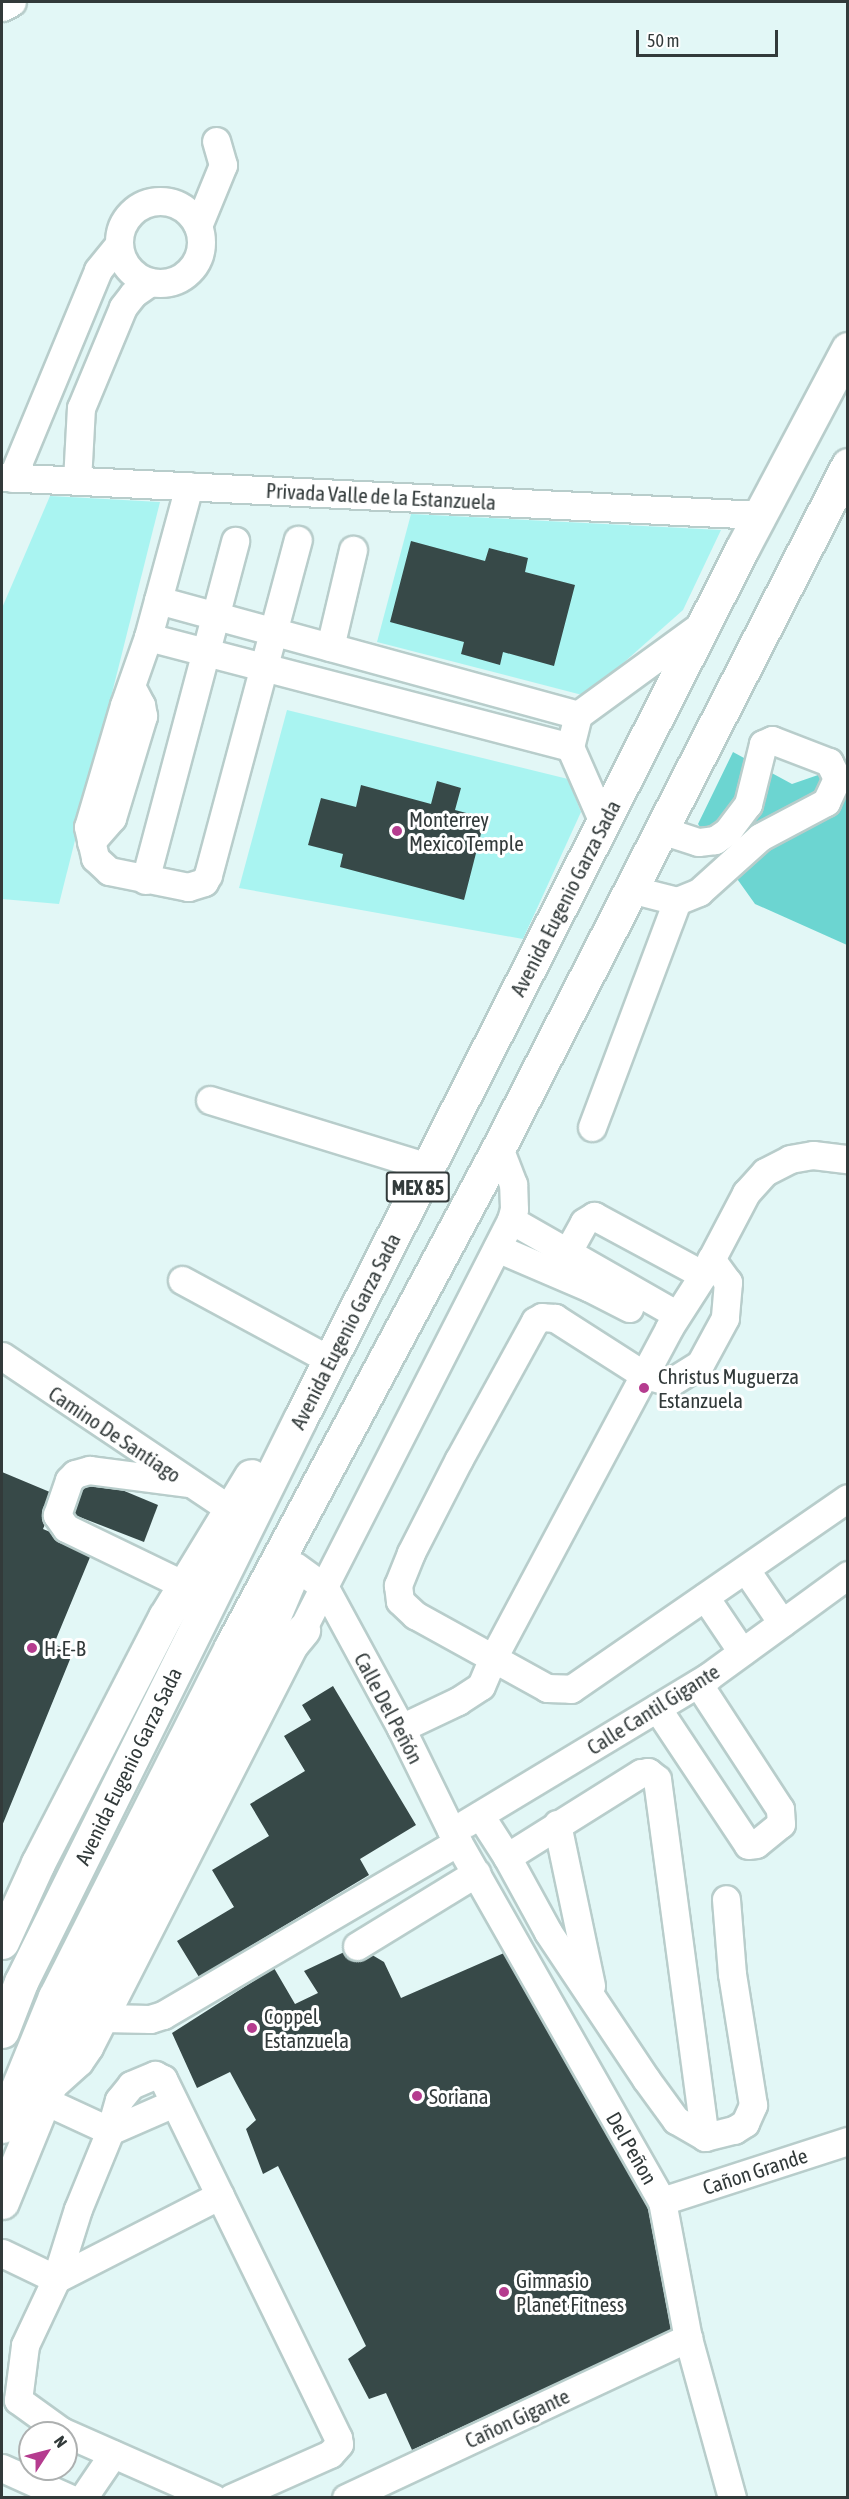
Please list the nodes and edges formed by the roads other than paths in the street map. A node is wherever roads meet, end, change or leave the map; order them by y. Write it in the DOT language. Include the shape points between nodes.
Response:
graph roads {
  1 [pos="12,2"];
  2 [pos="2,7"];
  3 [pos="216,141"];
  4 [pos="198,226"];
  5 [pos="118,245"];
  6 [pos="150,282"];
  7 [pos="848,348"];
  8 [pos="46,399"];
  9 [pos="81,408"];
  10 [pos="848,465"];
  11 [pos="7,477"];
  12 [pos="77,481"];
  13 [pos="189,486"];
  14 [pos="760,515"];
  15 [pos="235,540"];
  16 [pos="298,540"];
  17 [pos="353,550"];
  18 [pos="158,600"];
  19 [pos="216,615"];
  20 [pos="704,623"];
  21 [pos="273,632"];
  22 [pos="148,637"];
  23 [pos="330,647"];
  24 [pos="207,651"];
  25 [pos="264,667"];
  26 [pos="578,715"];
  27 [pos="570,747"];
  28 [pos="603,822"];
  29 [pos="660,830"];
  30 [pos="715,840"];
  31 [pos="731,865"];
  32 [pos="146,880"];
  33 [pos="630,889"];
  34 [pos="677,901"];
  35 [pos="210,1100"];
  36 [pos="592,1127"];
  37 [pos="499,1147"];
  38 [pos="848,1159"];
  39 [pos="428,1167"];
  40 [pos="511,1220"];
  41 [pos="497,1248"];
  42 [pos="567,1253"];
  43 [pos="707,1267"];
  44 [pos="182,1280"];
  45 [pos="672,1321"];
  46 [pos="2,1356"];
  47 [pos="330,1360"];
  48 [pos="644,1375"];
  49 [pos="300,1419"];
  50 [pos="321,1478"];
  51 [pos="189,1483"];
  52 [pos="848,1498"];
  53 [pos="230,1509"];
  54 [pos="295,1566"];
  55 [pos="746,1569"];
  56 [pos="848,1575"];
  57 [pos="184,1585"];
  58 [pos="325,1588"];
  59 [pos="705,1597"];
  60 [pos="782,1623"];
  61 [pos="303,1630"];
  62 [pos="742,1652"];
  63 [pos="494,1658"];
  64 [pos="698,1683"];
  65 [pos="657,1708"];
  66 [pos="401,1728"];
  67 [pos="209,1746"];
  68 [pos="480,1815"];
  69 [pos="557,1824"];
  70 [pos="454,1836"];
  71 [pos="507,1857"];
  72 [pos="476,1874"];
  73 [pos="726,1899"];
  74 [pos="574,1914"];
  75 [pos="4,1929"];
  76 [pos="548,1932"];
  77 [pos="357,1946"];
  78 [pos="594,2000"];
  79 [pos="103,2018"];
  80 [pos="2,2031"];
  81 [pos="45,2095"];
  82 [pos="2,2126"];
  83 [pos="110,2131"];
  84 [pos="705,2137"];
  85 [pos="848,2141"];
  86 [pos="220,2195"];
  87 [pos="663,2201"];
  88 [pos="2,2202"];
  89 [pos="2,2253"];
  90 [pos="56,2279"];
  91 [pos="688,2338"];
  92 [pos="113,2454"];
  93 [pos="2,2468"];
  94 [pos="69,2498"];
  95 [pos="83,2498"];
  96 [pos="213,2498"];
  97 [pos="231,2498"];
  98 [pos="346,2498"];
  99 [pos="732,2498"];
  1 -- 2 [label="street"];
  3 -- 4 [label="street" via="223,165"];
  4 -- 5 [label="street" via="181,206 169,201 150,202 132,210 124,220"];
  4 -- 6 [label="street" via="200,251 187,273 163,283"];
  5 -- 6 [label="street" via="128,269"];
  5 -- 8 [label="street" via="98,270"];
  6 -- 9 [label="street" via="123,307"];
  7 -- 14 [label="highway, Avenida Eugenio Garza Sada / MEX 85"];
  8 -- 9 [label="street"];
  8 -- 11 [label="street"];
  9 -- 12 [label="street"];
  10 -- 29 [label="highway, Avenida Eugenio Garza Sada / MEX 85"];
  11 -- 12 [label="street, Privada Valle de la Estanzuela"];
  12 -- 13 [label="street, Privada Valle de la Estanzuela"];
  13 -- 14 [label="street, Privada Valle de la Estanzuela"];
  13 -- 18 [label="street"];
  14 -- 20 [label="highway, Avenida Eugenio Garza Sada / MEX 85"];
  15 -- 19 [label="street"];
  16 -- 21 [label="street"];
  17 -- 23 [label="street"];
  18 -- 19 [label="street"];
  18 -- 22 [label="street"];
  19 -- 21 [label="street"];
  19 -- 24 [label="street"];
  20 -- 26 [label="street"];
  20 -- 28 [label="highway, Avenida Eugenio Garza Sada / MEX 85"];
  21 -- 23 [label="street"];
  21 -- 25 [label="street"];
  22 -- 24 [label="street"];
  22 -- 32 [label="street" via="87,827 100,865"];
  23 -- 26 [label="street"];
  24 -- 25 [label="street"];
  24 -- 32 [label="street"];
  25 -- 27 [label="street"];
  25 -- 32 [label="street" via="208,875 204,882 188,887"];
  26 -- 27 [label="street"];
  27 -- 28 [label="street"];
  28 -- 39 [label="highway, Avenida Eugenio Garza Sada / MEX 85"];
  29 -- 30 [label="street" via="698,842"];
  29 -- 33 [label="highway, Avenida Eugenio Garza Sada / MEX 85"];
  30 -- 31 [label="street"];
  30 -- 31 [label="street" via="728,831 748,804 763,744 772,740 829,762 837,778 826,802 760,837"];
  31 -- 34 [label="street" via="699,892"];
  33 -- 34 [label="street"];
  33 -- 37 [label="highway, Avenida Eugenio Garza Sada / MEX 85"];
  34 -- 36 [label="street"];
  35 -- 39 [label="street"];
  37 -- 40 [label="street" via="513,1184"];
  37 -- 50 [label="highway, Avenida Eugenio Garza Sada / MEX 85"];
  38 -- 43 [label="street" via="813,1155 790,1159 765,1172 746,1193"];
  39 -- 47 [label="highway, Avenida Eugenio Garza Sada / MEX 85"];
  40 -- 41 [label="street"];
  40 -- 42 [label="street"];
  41 -- 45 [label="street"];
  41 -- 58 [label="street"];
  42 -- 43 [label="street" via="584,1222 594,1216"];
  42 -- 45 [label="street"];
  43 -- 45 [label="street"];
  43 -- 48 [label="street" via="728,1282 725,1318 700,1364 671,1382"];
  44 -- 47 [label="street"];
  45 -- 48 [label="street"];
  46 -- 51 [label="street, Camino De Santiago"];
  47 -- 49 [label="highway, Avenida Eugenio Garza Sada / MEX 85"];
  48 -- 63 [label="street"];
  48 -- 63 [label="street" via="555,1318 542,1317 530,1330 459,1459 411,1553 397,1593 415,1615"];
  49 -- 53 [label="highway" via="278,1434"];
  49 -- 80 [label="highway, Avenida Eugenio Garza Sada / MEX 85" via="26,1972"];
  50 -- 54 [label="highway"];
  50 -- 82 [label="highway, Avenida Eugenio Garza Sada / MEX 85" via="231,1647 55,1997"];
  51 -- 53 [label="street, Camino De Santiago"];
  51 -- 57 [label="street" via="89,1470 69,1480 57,1515 66,1528"];
  52 -- 55 [label="street"];
  53 -- 57 [label="highway"];
  54 -- 58 [label="street"];
  54 -- 67 [label="highway"];
  55 -- 59 [label="street"];
  55 -- 60 [label="street"];
  56 -- 60 [label="street, Calle Cantil Gigante"];
  57 -- 75 [label="highway"];
  58 -- 61 [label="street"];
  58 -- 66 [label="street, Calle Del Peñón"];
  59 -- 62 [label="street"];
  59 -- 63 [label="street" via="571,1689 547,1688"];
  60 -- 62 [label="street, Calle Cantil Gigante"];
  61 -- 67 [label="highway"];
  61 -- 79 [label="street"];
  62 -- 64 [label="street, Calle Cantil Gigante"];
  63 -- 66 [label="street" via="481,1686"];
  64 -- 65 [label="street, Calle Cantil Gigante"];
  64 -- 65 [label="street" via="780,1809 781,1824 756,1844 748,1845"];
  65 -- 68 [label="street, Calle Cantil Gigante"];
  66 -- 70 [label="street, Calle Del Peñón"];
  67 -- 81 [label="highway" via="81,2008"];
  68 -- 70 [label="street, Calle Cantil Gigante"];
  68 -- 71 [label="street"];
  69 -- 71 [label="street"];
  69 -- 74 [label="street"];
  69 -- 84 [label="street" via="641,1773 648,1772 657,1779"];
  70 -- 72 [label="street, Del Peñon"];
  70 -- 79 [label="street, Calle Cantil Gigante" via="164,2015 134,2020"];
  71 -- 76 [label="street"];
  72 -- 77 [label="street"];
  72 -- 87 [label="street, Del Peñon"];
  73 -- 84 [label="street" via="732,1974 753,2105 745,2123 735,2130"];
  74 -- 76 [label="street"];
  74 -- 78 [label="street"];
  76 -- 78 [label="street"];
  78 -- 84 [label="street" via="676,2120"];
  79 -- 81 [label="street" via="79,2062"];
  81 -- 83 [label="street"];
  81 -- 88 [label="highway"];
  83 -- 86 [label="street" via="124,2090 150,2076 160,2076"];
  83 -- 90 [label="street" via="78,2209"];
  85 -- 87 [label="street, Cañon Grande"];
  86 -- 90 [label="street"];
  86 -- 97 [label="street" via="326,2410 339,2445 330,2454"];
  87 -- 91 [label="street, Del Peñon"];
  89 -- 90 [label="street"];
  90 -- 92 [label="street" via="25,2345 18,2400 61,2431"];
  91 -- 98 [label="street, Cañon Gigante"];
  91 -- 99 [label="street, Del Peñon"];
  92 -- 95 [label="street"];
  92 -- 96 [label="street"];
  93 -- 94 [label="street"];
}
